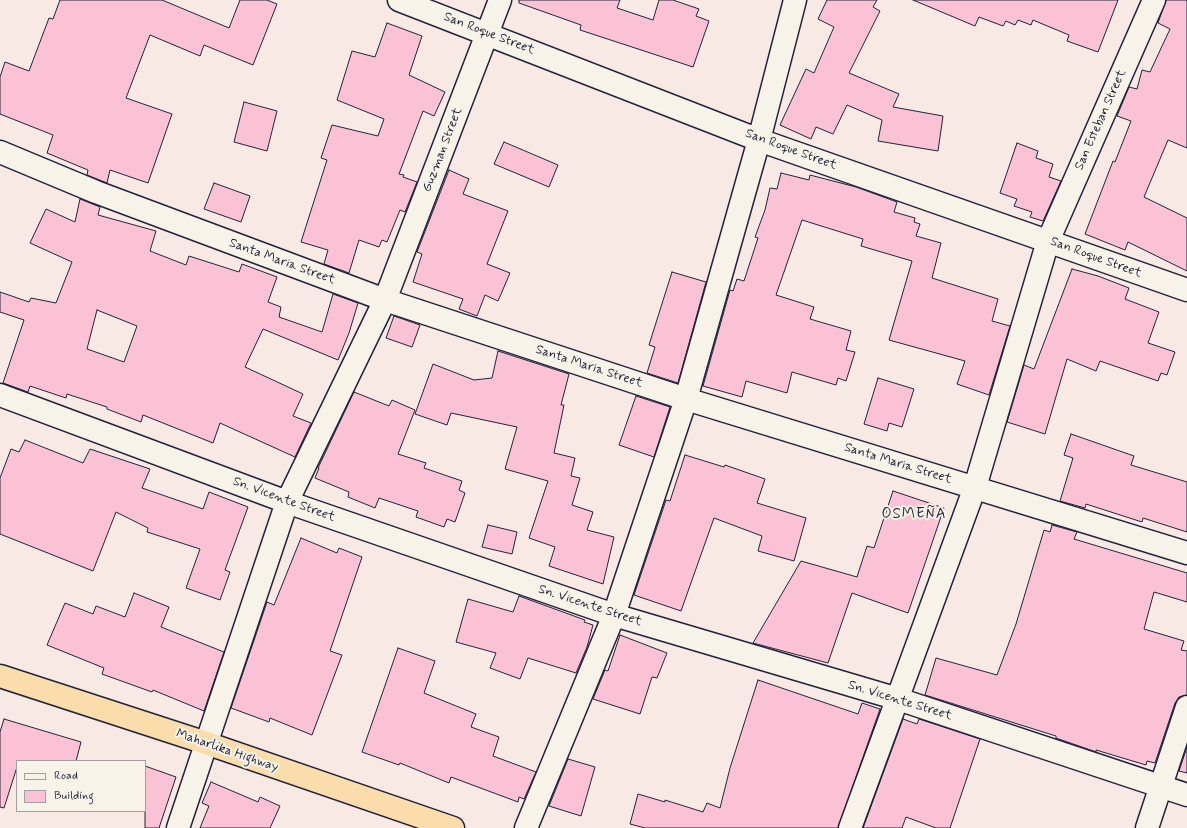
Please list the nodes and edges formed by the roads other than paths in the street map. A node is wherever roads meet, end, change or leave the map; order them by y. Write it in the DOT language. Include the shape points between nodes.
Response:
graph roads {
  1 [pos="399,0"];
  2 [pos="500,0"];
  3 [pos="795,0"];
  4 [pos="1154,0"];
  5 [pos="488,33"];
  6 [pos="759,140"];
  7 [pos="0,152"];
  8 [pos="1048,241"];
  9 [pos="1187,290"];
  10 [pos="385,300"];
  11 [pos="0,396"];
  12 [pos="686,398"];
  13 [pos="975,487"];
  14 [pos="287,502"];
  15 [pos="1187,553"];
  16 [pos="614,615"];
  17 [pos="0,676"];
  18 [pos="898,699"];
  19 [pos="1187,707"];
  20 [pos="206,743"];
  21 [pos="1162,786"];
  22 [pos="1187,795"];
  23 [pos="178,828"];
  24 [pos="453,828"];
  25 [pos="526,828"];
  26 [pos="850,828"];
  27 [pos="1147,828"];
  1 -- 5 [label="street, San Roque Street"];
  2 -- 5 [label="street, Guzman Street"];
  3 -- 6 [label="street"];
  4 -- 8 [label="street, San Esteban Street"];
  5 -- 6 [label="street, San Roque Street"];
  5 -- 10 [label="street, Guzman Street"];
  6 -- 8 [label="street, San Roque Street"];
  6 -- 12 [label="street"];
  7 -- 10 [label="street, Santa Maria Street" via="96,192"];
  8 -- 9 [label="street, San Roque Street"];
  8 -- 13 [label="street, San Esteban Street"];
  10 -- 12 [label="street, Santa Maria Street"];
  10 -- 14 [label="street, Guzman Street"];
  11 -- 14 [label="street, Sn. Vicente Street"];
  12 -- 13 [label="street, Santa Maria Street"];
  12 -- 16 [label="street"];
  13 -- 15 [label="street, Santa Maria Street"];
  13 -- 18 [label="street, San Esteban Street"];
  14 -- 16 [label="street, Sn. Vicente Street"];
  14 -- 20 [label="street, Guzman Street"];
  16 -- 18 [label="street, Sn. Vicente Street"];
  16 -- 25 [label="street"];
  17 -- 20 [label="highway, Maharlika Highway"];
  18 -- 21 [label="street, Sn. Vicente Street"];
  18 -- 26 [label="street, San Esteban Street"];
  19 -- 21 [label="street"];
  20 -- 23 [label="street, Guzman Street"];
  20 -- 24 [label="highway, Maharlika Highway"];
  21 -- 22 [label="street, Sn. Vicente Street"];
  21 -- 27 [label="street"];
}
